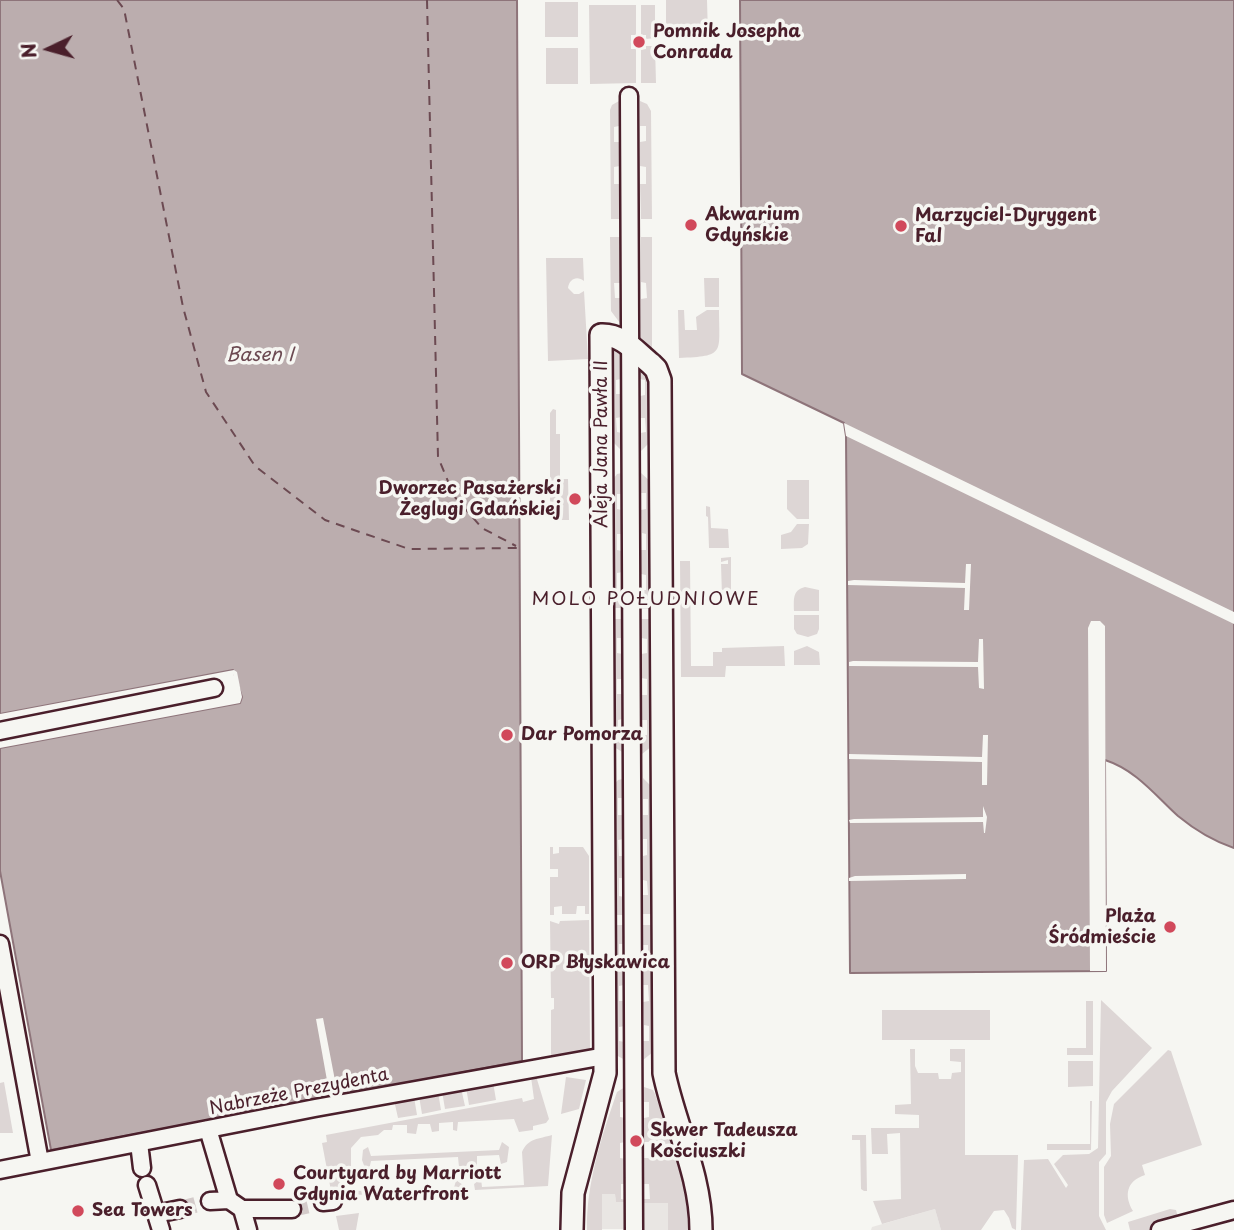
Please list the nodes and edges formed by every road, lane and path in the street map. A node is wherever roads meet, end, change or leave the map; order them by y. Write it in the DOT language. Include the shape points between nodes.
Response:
graph roads {
  1 [pos="629,96"];
  2 [pos="631,347"];
  3 [pos="214,688"];
  4 [pos="0,731"];
  5 [pos="0,944"];
  6 [pos="606,1056"];
  7 [pos="208,1129"];
  8 [pos="139,1143"];
  9 [pos="40,1162"];
  10 [pos="142,1168"];
  11 [pos="0,1170"];
  12 [pos="147,1185"];
  13 [pos="210,1201"];
  14 [pos="236,1204"];
  15 [pos="180,1209"];
  16 [pos="292,1209"];
  17 [pos="1228,1211"];
  18 [pos="158,1222"];
  19 [pos="248,1230"];
  20 [pos="572,1230"];
  21 [pos="634,1230"];
  22 [pos="701,1230"];
  23 [pos="1160,1230"];
  24 [pos="1221,1230"];
  1 -- 2 [label="street"];
  2 -- 6 [label="street, Aleja Jana Pawła II" via="614,335 601,335"];
  2 -- 21 [label="street"];
  2 -- 22 [label="street, Aleja Jana Pawła II" via="656,369 660,380 664,1073 698,1189"];
  3 -- 4 [label="street"];
  5 -- 9 [label="street"];
  6 -- 7 [label="street, Nabrzeże Prezydenta"];
  6 -- 20 [label="street, Aleja Jana Pawła II" via="606,1073 573,1193"];
  7 -- 8 [label="street, Nabrzeże Prezydenta"];
  7 -- 14 [label="street"];
  8 -- 9 [label="street, Nabrzeże Prezydenta"];
  8 -- 10 [label="street"];
  9 -- 11 [label="street, Nabrzeże Prezydenta"];
  12 -- 18 [label="street"];
  13 -- 14 [label="street"];
  14 -- 16 [label="street"];
  14 -- 19 [label="street"];
  15 -- 18 [label="street"];
  17 -- 23 [label="street"];
  17 -- 24 [label="street"];
}
